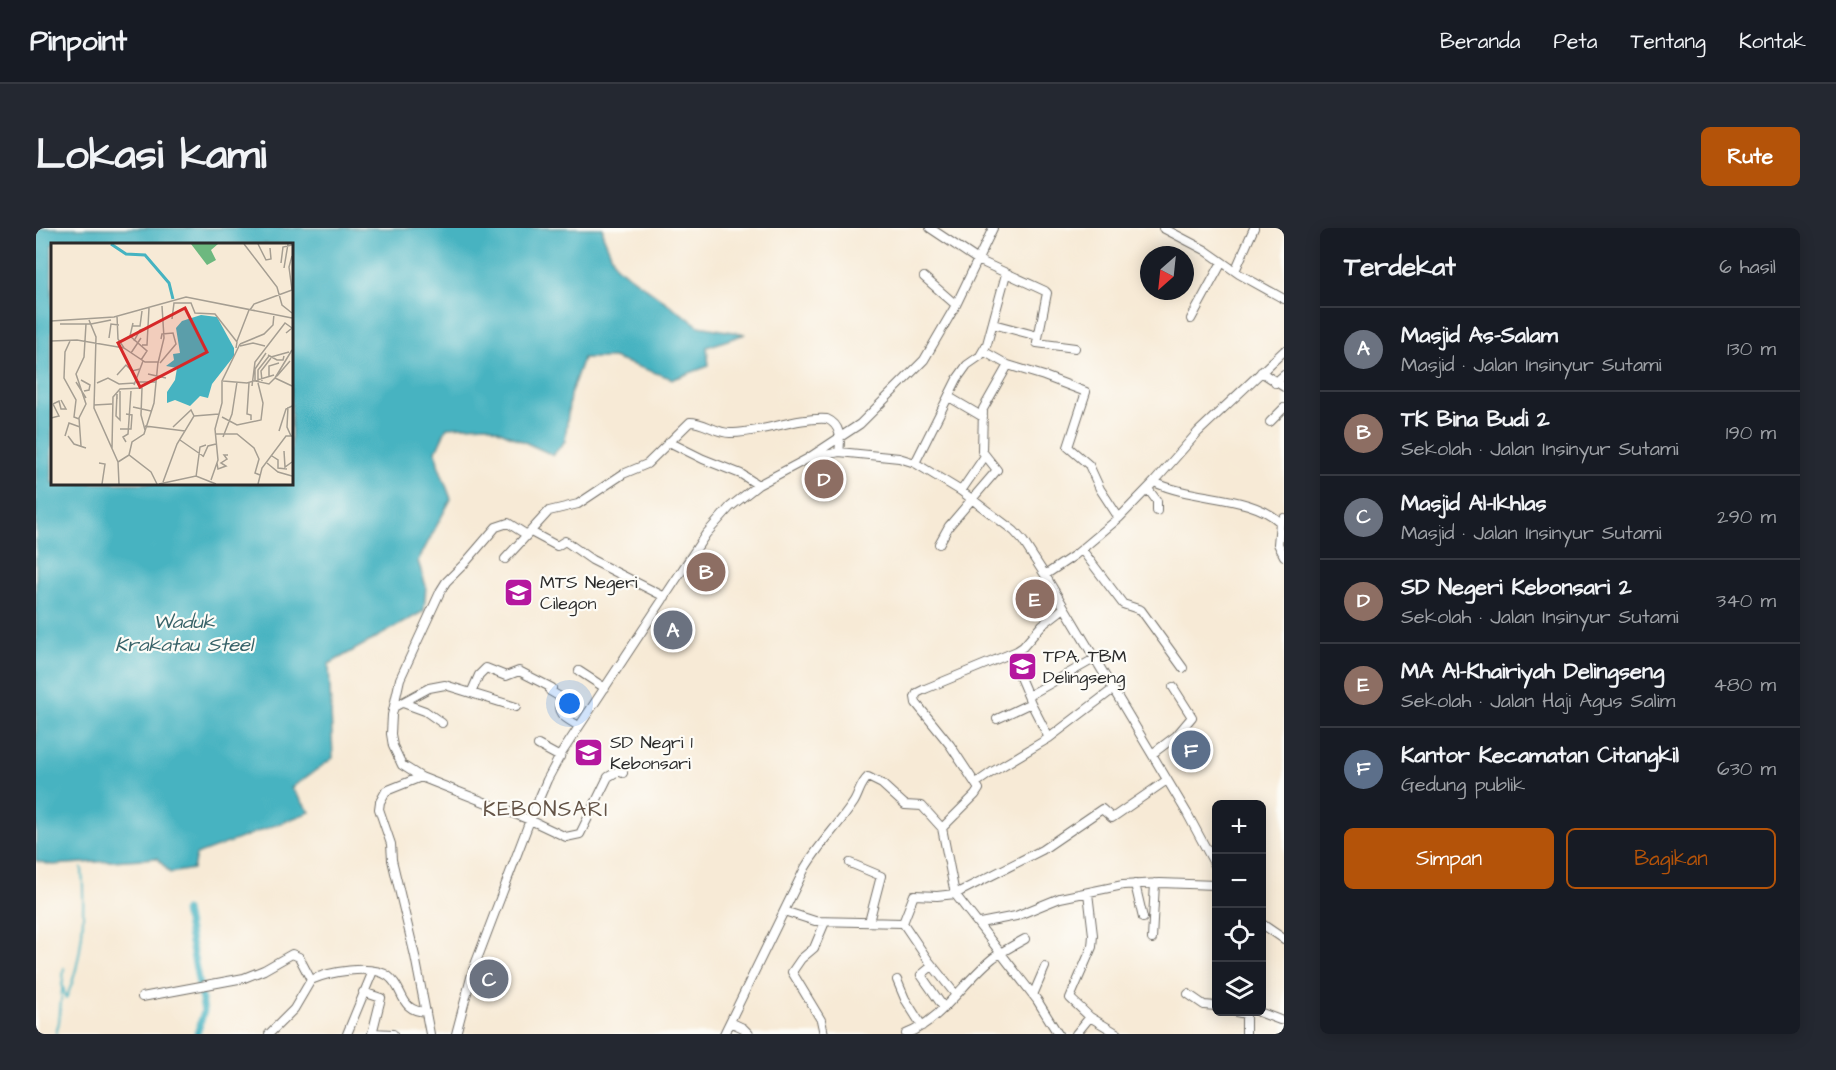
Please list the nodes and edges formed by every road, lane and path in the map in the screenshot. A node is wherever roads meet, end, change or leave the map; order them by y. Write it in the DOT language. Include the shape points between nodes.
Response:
graph roads {
  1 [pos="930,228"];
  2 [pos="993,228"];
  3 [pos="1162,228"];
  4 [pos="1254,228"];
  5 [pos="978,260"];
  6 [pos="1222,261"];
  7 [pos="1235,271"];
  8 [pos="1006,274"];
  9 [pos="924,277"];
  10 [pos="1284,298"];
  11 [pos="956,305"];
  12 [pos="1191,319"];
  13 [pos="993,324"];
  14 [pos="1038,336"];
  15 [pos="1075,348"];
  16 [pos="983,351"];
  17 [pos="1284,351"];
  18 [pos="1008,365"];
  19 [pos="1260,372"];
  20 [pos="1284,375"];
  21 [pos="1275,383"];
  22 [pos="1284,387"];
  23 [pos="949,397"];
  24 [pos="1284,408"];
  25 [pos="983,417"];
  26 [pos="1270,422"];
  27 [pos="842,438"];
  28 [pos="669,442"];
  29 [pos="839,452"];
  30 [pos="985,456"];
  31 [pos="807,459"];
  32 [pos="915,463"];
  33 [pos="1154,482"];
  34 [pos="758,485"];
  35 [pos="1148,489"];
  36 [pos="961,491"];
  37 [pos="974,499"];
  38 [pos="1157,511"];
  39 [pos="1119,518"];
  40 [pos="1282,520"];
  41 [pos="529,533"];
  42 [pos="939,544"];
  43 [pos="1082,550"];
  44 [pos="1284,556"];
  45 [pos="505,559"];
  46 [pos="1045,575"];
  47 [pos="665,597"];
  48 [pos="1064,608"];
  49 [pos="1010,654"];
  50 [pos="1094,659"];
  51 [pos="1183,668"];
  52 [pos="579,671"];
  53 [pos="1173,687"];
  54 [pos="605,688"];
  55 [pos="1113,690"];
  56 [pos="471,693"];
  57 [pos="1029,700"];
  58 [pos="403,703"];
  59 [pos="394,707"];
  60 [pos="516,707"];
  61 [pos="997,719"];
  62 [pos="442,723"];
  63 [pos="579,726"];
  64 [pos="1049,738"];
  65 [pos="537,745"];
  66 [pos="1152,754"];
  67 [pos="560,757"];
  68 [pos="623,773"];
  69 [pos="421,777"];
  70 [pos="1167,780"];
  71 [pos="976,783"];
  72 [pos="530,820"];
  73 [pos="942,828"];
  74 [pos="1212,860"];
  75 [pos="849,863"];
  76 [pos="1155,883"];
  77 [pos="1135,884"];
  78 [pos="1212,885"];
  79 [pos="1088,893"];
  80 [pos="955,894"];
  81 [pos="784,911"];
  82 [pos="1143,918"];
  83 [pos="825,921"];
  84 [pos="869,922"];
  85 [pos="903,922"];
  86 [pos="980,923"];
  87 [pos="1266,927"];
  88 [pos="1025,939"];
  89 [pos="1152,939"];
  90 [pos="1284,939"];
  91 [pos="1001,953"];
  92 [pos="932,966"];
  93 [pos="1045,967"];
  94 [pos="374,971"];
  95 [pos="311,980"];
  96 [pos="897,980"];
  97 [pos="363,992"];
  98 [pos="1188,994"];
  99 [pos="956,995"];
  100 [pos="1033,995"];
  101 [pos="142,997"];
  102 [pos="1212,1006"];
  103 [pos="944,1008"];
  104 [pos="426,1012"];
  105 [pos="1266,1014"];
  106 [pos="1246,1016"];
  107 [pos="1090,1017"];
  108 [pos="1280,1020"];
  109 [pos="730,1022"];
  110 [pos="922,1026"];
  111 [pos="909,1033"];
  112 [pos="269,1034"];
  113 [pos="347,1034"];
  114 [pos="372,1034"];
  115 [pos="393,1034"];
  116 [pos="430,1034"];
  117 [pos="456,1034"];
  118 [pos="724,1034"];
  119 [pos="749,1034"];
  120 [pos="824,1034"];
  121 [pos="1058,1034"];
  122 [pos="1076,1034"];
  123 [pos="1118,1034"];
  124 [pos="1246,1034"];
  1 -- 5 [label="street"];
  2 -- 5 [label="street"];
  3 -- 6 [label="street"];
  4 -- 7 [label="street"];
  5 -- 8 [label="street"];
  5 -- 11 [label="street"];
  6 -- 7 [label="street"];
  6 -- 12 [label="street"];
  7 -- 10 [label="street"];
  8 -- 13 [label="street"];
  8 -- 14 [label="street" via="1046,292"];
  9 -- 11 [label="street"];
  11 -- 27 [label="street" via="924,360"];
  13 -- 14 [label="street"];
  13 -- 16 [label="street"];
  14 -- 15 [label="street" via="1038,344"];
  16 -- 18 [label="street"];
  16 -- 23 [label="street" via="961,372"];
  17 -- 19 [label="street"];
  18 -- 25 [label="street" via="987,400"];
  18 -- 39 [label="street" via="1086,392 1068,447 1089,465"];
  19 -- 21 [label="street"];
  19 -- 33 [label="street" via="1198,432"];
  20 -- 21 [label="street"];
  21 -- 22 [label="street"];
  23 -- 25 [label="street"];
  23 -- 32 [label="street"];
  24 -- 26 [label="street"];
  25 -- 30 [label="street"];
  27 -- 28 [label="street" via="832,421 823,419 731,433 693,422"];
  27 -- 29 [label="street"];
  27 -- 31 [label="street"];
  28 -- 34 [label="street"];
  28 -- 41 [label="street" via="647,464 623,474 578,504 549,511"];
  29 -- 31 [label="street"];
  29 -- 32 [label="street"];
  30 -- 36 [label="street"];
  30 -- 37 [label="street" via="997,470"];
  31 -- 34 [label="street"];
  32 -- 36 [label="street"];
  33 -- 35 [label="street"];
  33 -- 40 [label="street" via="1184,493 1258,507"];
  34 -- 47 [label="street" via="712,526"];
  35 -- 38 [label="street" via="1157,501"];
  35 -- 39 [label="street"];
  36 -- 37 [label="street"];
  37 -- 42 [label="street" via="949,526"];
  37 -- 46 [label="street" via="1023,540"];
  39 -- 43 [label="street"];
  40 -- 44 [label="street" via="1278,547"];
  41 -- 45 [label="street"];
  41 -- 47 [label="street" via="557,546 565,541 592,560"];
  41 -- 59 [label="street" via="508,523 496,527 446,582 400,679"];
  43 -- 46 [label="street"];
  43 -- 51 [label="street" via="1124,604 1141,610"];
  46 -- 48 [label="street"];
  47 -- 54 [label="street"];
  48 -- 49 [label="street" via="1023,647"];
  48 -- 50 [label="street"];
  49 -- 57 [label="street"];
  49 -- 71 [label="street" via="925,689 915,697"];
  50 -- 55 [label="street"];
  50 -- 57 [label="street"];
  52 -- 54 [label="street"];
  53 -- 66 [label="street" via="1191,717 1176,736"];
  54 -- 63 [label="street"];
  55 -- 64 [label="street"];
  55 -- 66 [label="street"];
  56 -- 58 [label="street" via="436,685"];
  56 -- 60 [label="street"];
  56 -- 63 [label="street" via="486,668 506,676 519,670 552,688 550,691 562,698 561,716"];
  57 -- 61 [label="street"];
  57 -- 64 [label="street"];
  58 -- 59 [label="street"];
  58 -- 62 [label="street"];
  59 -- 69 [label="street" via="391,734 396,757 406,769"];
  63 -- 67 [label="street"];
  64 -- 71 [label="street"];
  65 -- 67 [label="street"];
  66 -- 70 [label="street"];
  67 -- 72 [label="street"];
  68 -- 72 [label="street" via="618,771 608,777 580,834 566,837"];
  69 -- 72 [label="street"];
  69 -- 104 [label="street" via="386,791 379,809 391,844"];
  70 -- 74 [label="street"];
  70 -- 80 [label="street" via="1112,818 1102,809 1045,848"];
  71 -- 73 [label="street" via="979,789 975,795"];
  72 -- 117 [label="street" via="473,970"];
  73 -- 80 [label="street"];
  73 -- 81 [label="street" via="922,806 905,805 868,777 813,854"];
  75 -- 84 [label="street" via="881,876"];
  76 -- 77 [label="street"];
  76 -- 78 [label="street"];
  76 -- 89 [label="street"];
  77 -- 79 [label="street"];
  77 -- 82 [label="street"];
  79 -- 86 [label="street"];
  79 -- 107 [label="street" via="1092,947 1070,998"];
  80 -- 85 [label="street" via="914,895"];
  80 -- 86 [label="street"];
  81 -- 83 [label="street" via="807,920"];
  81 -- 109 [label="street"];
  83 -- 84 [label="street"];
  83 -- 120 [label="street" via="813,948 792,972 821,1020"];
  84 -- 85 [label="street"];
  85 -- 92 [label="street"];
  86 -- 91 [label="street"];
  87 -- 90 [label="street"];
  88 -- 91 [label="street"];
  91 -- 99 [label="street"];
  91 -- 100 [label="street"];
  92 -- 99 [label="street"];
  92 -- 103 [label="street" via="921,975"];
  93 -- 100 [label="street"];
  94 -- 95 [label="street" via="342,971"];
  94 -- 97 [label="street"];
  94 -- 104 [label="street" via="390,978 405,1004"];
  95 -- 101 [label="street" via="299,957 292,954 259,972 225,982"];
  95 -- 112 [label="street" via="294,1010"];
  96 -- 110 [label="street"];
  97 -- 113 [label="street"];
  97 -- 114 [label="street" via="381,998"];
  98 -- 102 [label="street"];
  99 -- 103 [label="street"];
  100 -- 121 [label="street"];
  103 -- 110 [label="street"];
  104 -- 116 [label="street"];
  105 -- 108 [label="street"];
  106 -- 124 [label="street"];
  107 -- 122 [label="street"];
  107 -- 123 [label="street"];
  109 -- 118 [label="street"];
  109 -- 119 [label="street"];
  110 -- 111 [label="street"];
  114 -- 115 [label="street"];
}
